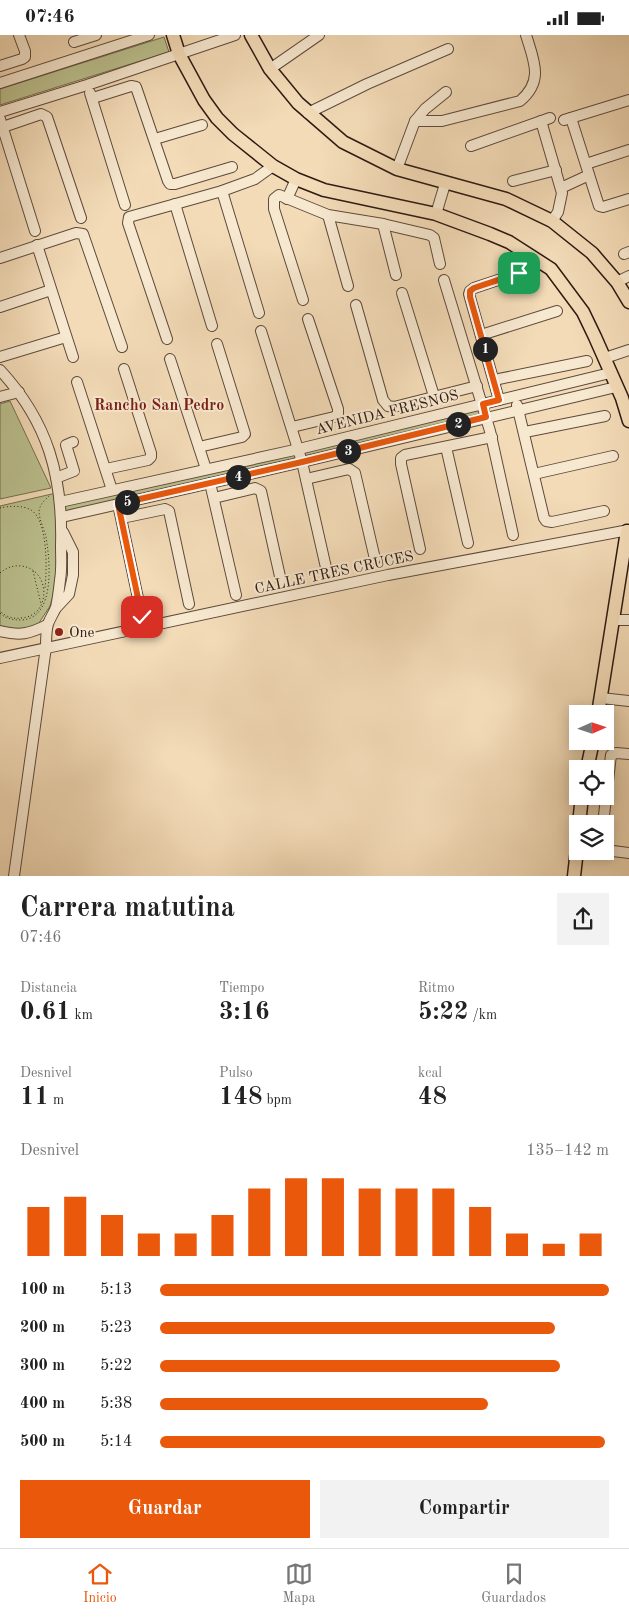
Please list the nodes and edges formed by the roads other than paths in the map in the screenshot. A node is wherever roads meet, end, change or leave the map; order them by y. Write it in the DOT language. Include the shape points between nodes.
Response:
graph roads {
  1 [pos="19,35"];
  2 [pos="96,35"];
  3 [pos="149,35"];
  4 [pos="173,35"];
  5 [pos="235,35"];
  6 [pos="251,35"];
  7 [pos="319,35"];
  8 [pos="526,35"];
  9 [pos="72,39"];
  10 [pos="448,49"];
  11 [pos="179,54"];
  12 [pos="78,58"];
  13 [pos="0,66"];
  14 [pos="270,69"];
  15 [pos="0,83"];
  16 [pos="88,85"];
  17 [pos="446,92"];
  18 [pos="92,98"];
  19 [pos="629,100"];
  20 [pos="0,111"];
  21 [pos="308,113"];
  22 [pos="415,121"];
  23 [pos="1,123"];
  24 [pos="202,125"];
  25 [pos="155,139"];
  26 [pos="470,146"];
  27 [pos="629,150"];
  28 [pos="586,164"];
  29 [pos="273,166"];
  30 [pos="232,167"];
  31 [pos="397,169"];
  32 [pos="556,170"];
  33 [pos="589,175"];
  34 [pos="296,179"];
  35 [pos="513,181"];
  36 [pos="445,184"];
  37 [pos="562,187"];
  38 [pos="222,191"];
  39 [pos="287,199"];
  40 [pos="629,199"];
  41 [pos="175,204"];
  42 [pos="125,205"];
  43 [pos="436,214"];
  44 [pos="328,215"];
  45 [pos="81,218"];
  46 [pos="552,221"];
  47 [pos="383,224"];
  48 [pos="35,231"];
  49 [pos="37,245"];
  50 [pos="0,258"];
  51 [pos="440,264"];
  52 [pos="519,273"];
  53 [pos="396,275"];
  54 [pos="629,276"];
  55 [pos="444,280"];
  56 [pos="617,282"];
  57 [pos="348,286"];
  58 [pos="51,290"];
  59 [pos="402,293"];
  60 [pos="303,300"];
  61 [pos="629,302"];
  62 [pos="356,305"];
  63 [pos="0,307"];
  64 [pos="557,311"];
  65 [pos="259,313"];
  66 [pos="308,319"];
  67 [pos="212,326"];
  68 [pos="261,331"];
  69 [pos="481,335"];
  70 [pos="66,337"];
  71 [pos="167,339"];
  72 [pos="217,344"];
  73 [pos="122,347"];
  74 [pos="629,350"];
  75 [pos="0,357"];
  76 [pos="73,357"];
  77 [pos="605,358"];
  78 [pos="170,359"];
  79 [pos="587,361"];
  80 [pos="124,369"];
  81 [pos="0,370"];
  82 [pos="610,373"];
  83 [pos="494,379"];
  84 [pos="77,382"];
  85 [pos="477,386"];
  86 [pos="19,392"];
  87 [pos="622,394"];
  88 [pos="434,396"];
  89 [pos="515,396"];
  90 [pos="0,397"];
  91 [pos="499,400"];
  92 [pos="483,404"];
  93 [pos="518,410"];
  94 [pos="605,416"];
  95 [pos="486,417"];
  96 [pos="629,421"];
  97 [pos="292,427"];
  98 [pos="525,433"];
  99 [pos="492,437"];
  100 [pos="67,444"];
  101 [pos="199,447"];
  102 [pos="446,447"];
  103 [pos="298,449"];
  104 [pos="613,456"];
  105 [pos="302,462"];
  106 [pos="106,469"];
  107 [pos="206,469"];
  108 [pos="534,474"];
  109 [pos="171,477"];
  110 [pos="56,478"];
  111 [pos="306,479"];
  112 [pos="210,483"];
  113 [pos="112,490"];
  114 [pos="175,491"];
  115 [pos="214,498"];
  116 [pos="60,502"];
  117 [pos="118,504"];
  118 [pos="604,511"];
  119 [pos="62,517"];
  120 [pos="122,518"];
  121 [pos="628,531"];
  122 [pos="514,535"];
  123 [pos="468,543"];
  124 [pos="420,549"];
  125 [pos="374,559"];
  126 [pos="326,572"];
  127 [pos="281,581"];
  128 [pos="236,595"];
  129 [pos="189,604"];
  130 [pos="142,617"];
  131 [pos="613,620"];
  132 [pos="629,620"];
  133 [pos="47,625"];
  134 [pos="0,631"];
  135 [pos="46,647"];
  136 [pos="0,657"];
  137 [pos="600,698"];
  138 [pos="629,701"];
  139 [pos="599,705"];
  140 [pos="629,754"];
  141 [pos="603,815"];
  142 [pos="614,851"];
  143 [pos="629,853"];
  144 [pos="576,860"];
  145 [pos="14,875"];
  146 [pos="574,875"];
  1 -- 13 [label="street" via="25,57"];
  2 -- 9 [label="street"];
  3 -- 12 [label="street"];
  4 -- 11 [label="main road"];
  5 -- 11 [label="street"];
  6 -- 14 [label="main road"];
  7 -- 14 [label="street"];
  8 -- 22 [label="street" via="535,65 535,81 529,94 520,101 442,121"];
  9 -- 12 [label="street"];
  10 -- 21 [label="street"];
  11 -- 16 [label="street"];
  11 -- 29 [label="main road" via="217,118"];
  12 -- 15 [label="street"];
  14 -- 21 [label="main road"];
  16 -- 18 [label="street"];
  16 -- 20 [label="street"];
  17 -- 22 [label="street"];
  18 -- 25 [label="street" via="134,85"];
  18 -- 42 [label="street"];
  19 -- 28 [label="street" via="568,119"];
  21 -- 31 [label="main road" via="343,142"];
  22 -- 31 [label="street"];
  23 -- 45 [label="street" via="44,114"];
  23 -- 48 [label="street"];
  24 -- 25 [label="street"];
  25 -- 30 [label="street" via="170,184"];
  26 -- 32 [label="street" via="545,120"];
  27 -- 28 [label="street"];
  28 -- 33 [label="street"];
  29 -- 34 [label="main road"];
  29 -- 38 [label="street" via="255,179"];
  31 -- 36 [label="main road"];
  32 -- 35 [label="street"];
  32 -- 37 [label="street"];
  33 -- 37 [label="street"];
  33 -- 40 [label="street" via="601,208"];
  34 -- 39 [label="street"];
  34 -- 43 [label="main road" via="324,190"];
  36 -- 43 [label="street"];
  36 -- 46 [label="main road" via="506,199"];
  37 -- 46 [label="street" via="562,200"];
  38 -- 41 [label="street"];
  38 -- 65 [label="street"];
  39 -- 44 [label="street"];
  39 -- 60 [label="street" via="279,195 274,199 274,209"];
  41 -- 67 [label="street"];
  41 -- 71 [label="street" via="131,216 128,220"];
  43 -- 77 [label="main road" via="509,242 551,269 583,312"];
  44 -- 47 [label="street"];
  44 -- 57 [label="street"];
  46 -- 56 [label="main road" via="592,253"];
  47 -- 51 [label="street" via="432,236"];
  47 -- 53 [label="street"];
  49 -- 50 [label="street"];
  49 -- 58 [label="street"];
  49 -- 73 [label="street" via="76,233 83,234"];
  52 -- 69 [label="street" via="470,291"];
  54 -- 56 [label="street"];
  55 -- 85 [label="street"];
  56 -- 61 [label="main road"];
  58 -- 63 [label="street"];
  58 -- 70 [label="street"];
  59 -- 88 [label="street"];
  62 -- 88 [label="street" via="385,403 394,407"];
  64 -- 69 [label="street"];
  66 -- 97 [label="street" via="338,415"];
  68 -- 97 [label="street"];
  69 -- 83 [label="street"];
  70 -- 75 [label="street"];
  70 -- 76 [label="street"];
  72 -- 101 [label="street" via="245,434"];
  74 -- 77 [label="street"];
  77 -- 82 [label="main road"];
  78 -- 101 [label="street"];
  79 -- 83 [label="street"];
  80 -- 106 [label="street" via="151,457"];
  81 -- 86 [label="street"];
  82 -- 87 [label="main road"];
  82 -- 89 [label="street, AVENIDA FRESNOS"];
  83 -- 91 [label="street"];
  84 -- 106 [label="street"];
  85 -- 88 [label="street"];
  85 -- 92 [label="street"];
  86 -- 90 [label="street"];
  86 -- 110 [label="street" via="44,435"];
  87 -- 93 [label="street, AVENIDA FRESNOS"];
  87 -- 96 [label="main road"];
  89 -- 91 [label="street, AVENIDA FRESNOS"];
  89 -- 93 [label="street"];
  91 -- 92 [label="street, AVENIDA FRESNOS"];
  92 -- 95 [label="street"];
  92 -- 103 [label="street, AVENIDA FRESNOS"];
  93 -- 95 [label="street, AVENIDA FRESNOS"];
  93 -- 98 [label="street"];
  94 -- 98 [label="street"];
  95 -- 99 [label="street"];
  95 -- 105 [label="street, AVENIDA FRESNOS"];
  97 -- 103 [label="street"];
  98 -- 108 [label="street"];
  99 -- 102 [label="street"];
  99 -- 122 [label="street"];
  100 -- 110 [label="street" via="74,471"];
  101 -- 107 [label="street"];
  102 -- 123 [label="street"];
  102 -- 124 [label="street" via="401,458"];
  103 -- 105 [label="street"];
  103 -- 107 [label="street, AVENIDA FRESNOS"];
  104 -- 108 [label="street"];
  105 -- 111 [label="street"];
  105 -- 112 [label="street, AVENIDA FRESNOS"];
  106 -- 113 [label="street"];
  107 -- 109 [label="street, AVENIDA FRESNOS"];
  108 -- 118 [label="street" via="546,521"];
  109 -- 113 [label="street, AVENIDA FRESNOS"];
  109 -- 114 [label="street"];
  110 -- 116 [label="street"];
  111 -- 125 [label="street" via="349,469 356,473"];
  111 -- 126 [label="street"];
  112 -- 114 [label="street, AVENIDA FRESNOS"];
  112 -- 115 [label="street"];
  113 -- 116 [label="street, AVENIDA FRESNOS"];
  114 -- 117 [label="street, AVENIDA FRESNOS"];
  115 -- 127 [label="street" via="254,488 261,491"];
  115 -- 128 [label="street"];
  116 -- 119 [label="street"];
  117 -- 119 [label="street, AVENIDA FRESNOS"];
  117 -- 120 [label="street"];
  119 -- 133 [label="street" via="62,529 73,552 73,575 69,594"];
  120 -- 129 [label="street" via="163,509 169,511"];
  120 -- 130 [label="street"];
  121 -- 131 [label="main road"];
  121 -- 135 [label="street, CALLE TRES CRUCES" via="388,575"];
  131 -- 132 [label="street"];
  131 -- 137 [label="main road"];
  133 -- 134 [label="street" via="31,633 15,635"];
  133 -- 135 [label="street"];
  135 -- 136 [label="street, CALLE TRES CRUCES"];
  135 -- 145 [label="street"];
  137 -- 138 [label="street"];
  137 -- 139 [label="main road"];
  140 -- 141 [label="street" via="611,755"];
  142 -- 143 [label="street"];
  144 -- 146 [label="main road"];
}
